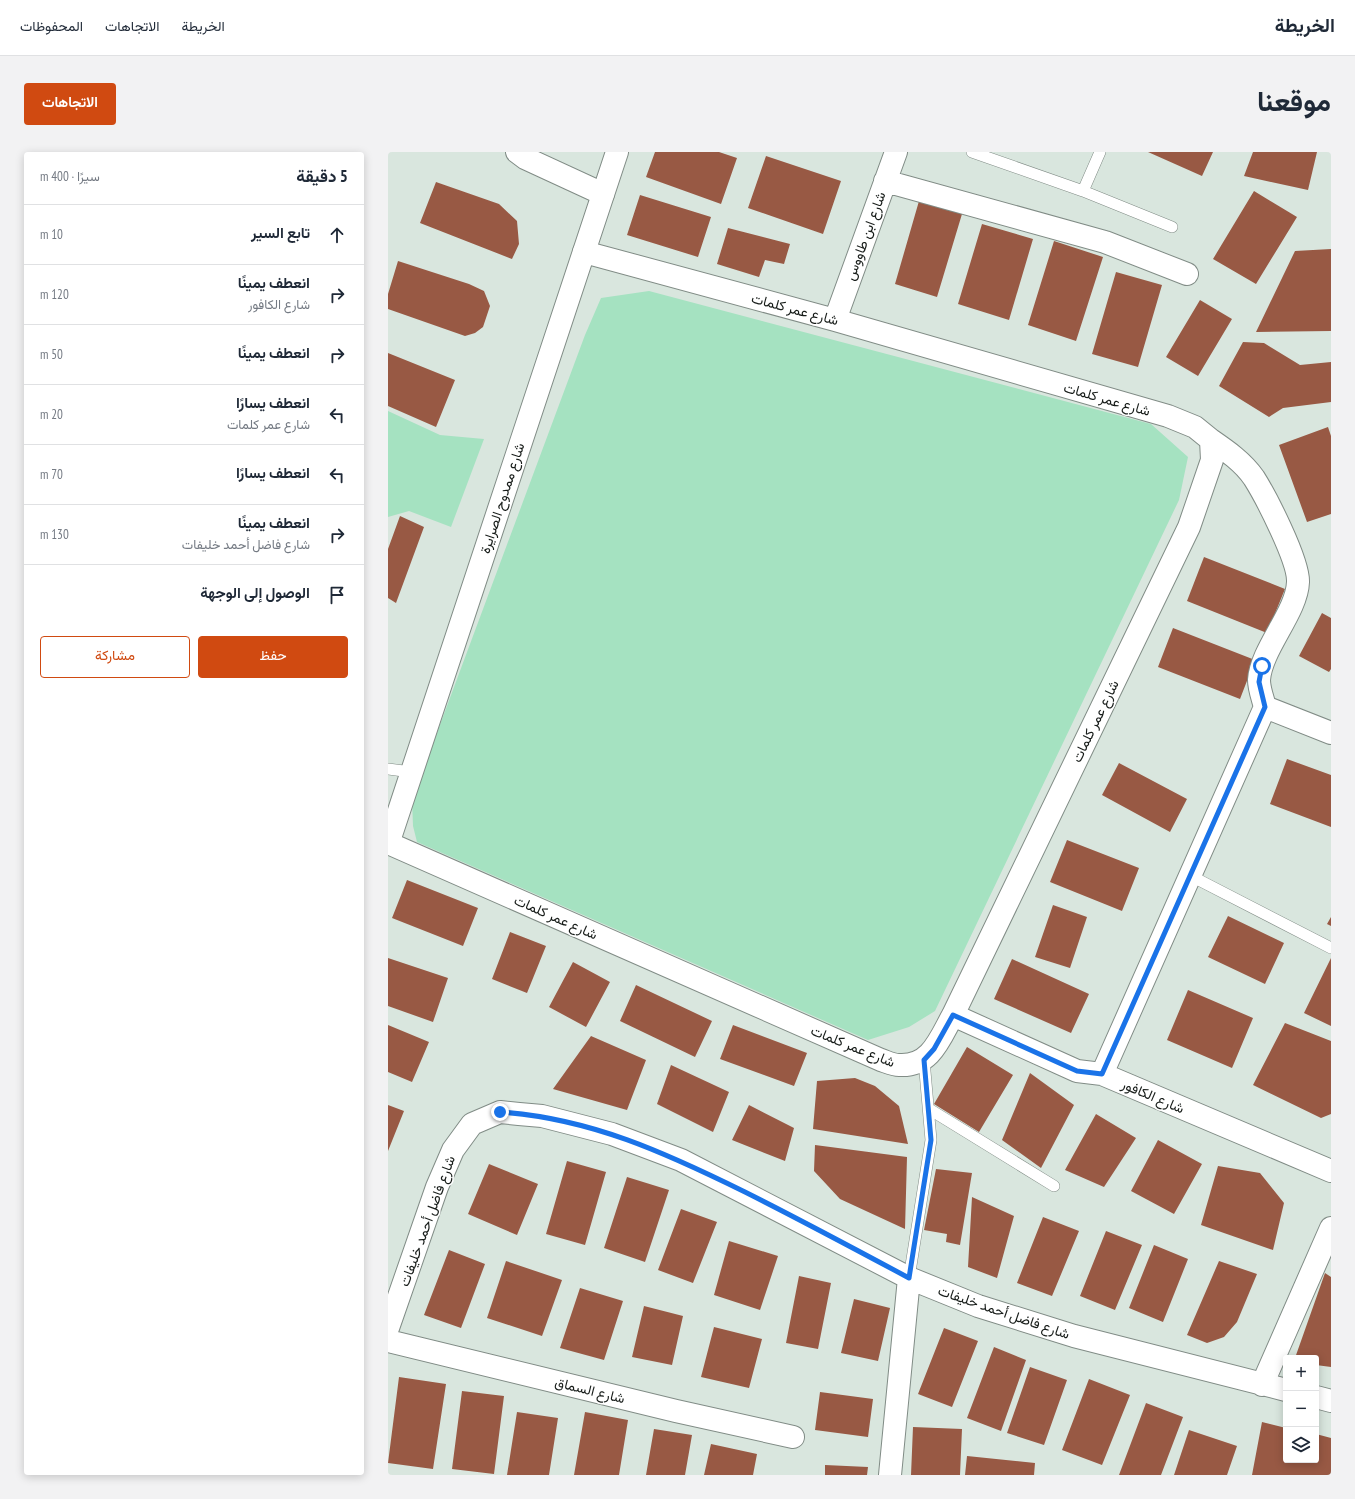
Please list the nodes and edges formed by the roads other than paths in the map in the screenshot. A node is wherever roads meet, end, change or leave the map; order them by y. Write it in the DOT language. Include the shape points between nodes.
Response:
graph roads {
  1 [pos="518,152"];
  2 [pos="617,152"];
  3 [pos="896,152"];
  4 [pos="972,152"];
  5 [pos="1100,152"];
  6 [pos="885,181"];
  7 [pos="1083,191"];
  8 [pos="603,194"];
  9 [pos="1172,227"];
  10 [pos="584,252"];
  11 [pos="1187,274"];
  12 [pos="835,320"];
  13 [pos="1211,440"];
  14 [pos="1265,707"];
  15 [pos="1331,733"];
  16 [pos="388,769"];
  17 [pos="412,772"];
  18 [pos="388,844"];
  19 [pos="1191,876"];
  20 [pos="1331,948"];
  21 [pos="953,1015"];
  22 [pos="924,1060"];
  23 [pos="1102,1074"];
  24 [pos="929,1109"];
  25 [pos="1331,1171"];
  26 [pos="1054,1186"];
  27 [pos="1331,1228"];
  28 [pos="909,1278"];
  29 [pos="388,1328"];
  30 [pos="388,1340"];
  31 [pos="1262,1385"];
  32 [pos="1283,1389"];
  33 [pos="1319,1399"];
  34 [pos="1331,1401"];
  35 [pos="793,1437"];
  36 [pos="890,1475"];
  1 -- 8 [label="street" via="525,158"];
  2 -- 8 [label="street, شارع ممدوح الصرايرة"];
  3 -- 6 [label="street, شارع ابن طاووس"];
  4 -- 7 [label="lane"];
  5 -- 7 [label="lane"];
  6 -- 11 [label="street" via="1105,242"];
  6 -- 12 [label="street, شارع ابن طاووس"];
  7 -- 9 [label="lane"];
  8 -- 10 [label="street, شارع ممدوح الصرايرة"];
  10 -- 12 [label="street, شارع عمر كلمات"];
  10 -- 17 [label="street, شارع ممدوح الصرايرة"];
  12 -- 13 [label="street, شارع عمر كلمات" via="1168,416 1195,427"];
  13 -- 14 [label="street" via="1232,454 1254,478 1293,557 1298,581 1293,600 1262,666 1259,682"];
  13 -- 21 [label="street, شارع عمر كلمات" via="1212,460 1189,527"];
  14 -- 15 [label="street"];
  14 -- 19 [label="street"];
  16 -- 17 [label="lane"];
  17 -- 18 [label="street, شارع ممدوح الصرايرة"];
  18 -- 22 [label="street, شارع عمر كلمات" via="881,1060 900,1065"];
  19 -- 20 [label="lane"];
  19 -- 23 [label="street"];
  21 -- 22 [label="street, شارع عمر كلمات" via="934,1049"];
  21 -- 23 [label="street, شارع الكافور" via="1077,1071"];
  22 -- 24 [label="lane"];
  23 -- 25 [label="street, شارع الكافور"];
  24 -- 26 [label="lane"];
  24 -- 28 [label="lane" via="931,1140"];
  27 -- 31 [label="street"];
  28 -- 29 [label="street, شارع فاضل أحمد خليفات" via="771,1205 647,1146 542,1116 500,1112 472,1124 454,1150 437,1187"];
  28 -- 31 [label="street, شارع فاضل أحمد خليفات" via="978,1306 1074,1336"];
  28 -- 36 [label="street"];
  30 -- 35 [label="street, شارع السماق"];
  31 -- 32 [label="street, شارع فاضل أحمد خليفات"];
  33 -- 34 [label="street"];
}
